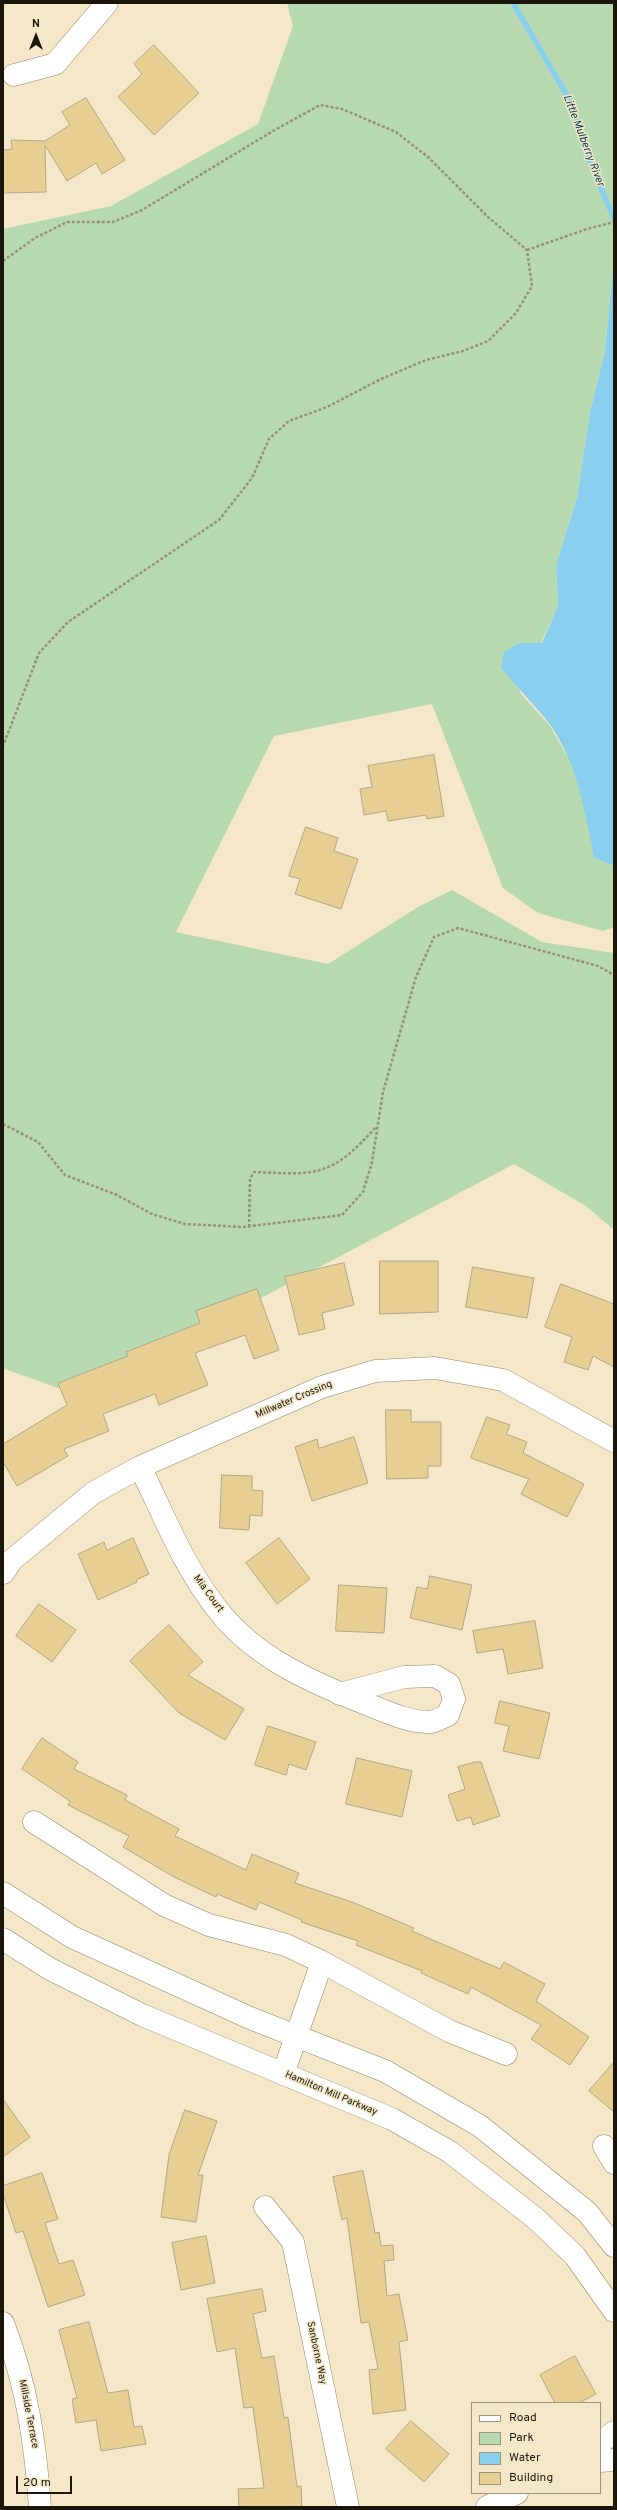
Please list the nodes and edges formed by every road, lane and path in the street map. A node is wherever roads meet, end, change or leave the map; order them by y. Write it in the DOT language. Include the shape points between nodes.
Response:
graph roads {
  1 [pos="107,3"];
  2 [pos="14,74"];
  3 [pos="614,222"];
  4 [pos="527,250"];
  5 [pos="3,261"];
  6 [pos="3,746"];
  7 [pos="614,975"];
  8 [pos="3,1124"];
  9 [pos="376,1127"];
  10 [pos="249,1227"];
  11 [pos="614,1441"];
  12 [pos="140,1467"];
  13 [pos="3,1573"];
  14 [pos="340,1694"];
  15 [pos="34,1822"];
  16 [pos="3,1892"];
  17 [pos="3,1940"];
  18 [pos="322,1962"];
  19 [pos="298,2036"];
  20 [pos="506,2054"];
  21 [pos="283,2074"];
  22 [pos="265,2207"];
  23 [pos="614,2246"];
  24 [pos="614,2310"];
  25 [pos="3,2324"];
  26 [pos="614,2432"];
  27 [pos="601,2442"];
  28 [pos="614,2460"];
  29 [pos="601,2461"];
  30 [pos="515,2494"];
  31 [pos="40,2507"];
  32 [pos="348,2507"];
  33 [pos="487,2507"];
  1 -- 2 [label="street" via="55,64"];
  3 -- 4 [label="path"];
  4 -- 5 [label="path" via="488,217 428,156 396,132 342,109 320,105 142,210 113,222 67,222 35,238"];
  4 -- 6 [label="path" via="532,286 516,313 488,341 463,351 426,360 327,407 289,421 269,439 252,478 219,520 68,622 39,652"];
  7 -- 9 [label="path" via="598,966 458,928 434,937 416,977 382,1092"];
  8 -- 10 [label="path" via="38,1142 65,1175 117,1195 152,1214 186,1224"];
  9 -- 10 [label="path" via="372,1162 364,1192 342,1215"];
  9 -- 10 [label="path" via="338,1164 325,1169 300,1174 254,1172 250,1187"];
  11 -- 12 [label="street, Millwater Crossing" via="503,1380 435,1368 420,1368 376,1371 322,1387"];
  12 -- 13 [label="street, Millwater Crossing" via="93,1493 12,1560"];
  12 -- 14 [label="street, Mia Court" via="192,1572 218,1611 250,1643 288,1669"];
  15 -- 18 [label="street" via="164,1905 209,1925 286,1945"];
  16 -- 19 [label="street" via="72,1937 250,2018"];
  17 -- 21 [label="street, Hamilton Mill Parkway" via="50,1969 142,2015"];
  18 -- 19 [label="street"];
  18 -- 20 [label="street" via="449,2031"];
  19 -- 21 [label="street"];
  19 -- 23 [label="street" via="385,2071 480,2126 587,2212"];
  21 -- 24 [label="street, Hamilton Mill Parkway" via="392,2119 450,2152 535,2218 575,2256"];
  22 -- 32 [label="street, Sanborne Way" via="293,2242"];
  25 -- 31 [label="street, Millside Terrace" via="17,2361 36,2448"];
  26 -- 27 [label="street"];
  28 -- 29 [label="street"];
  30 -- 33 [label="street"];
}
